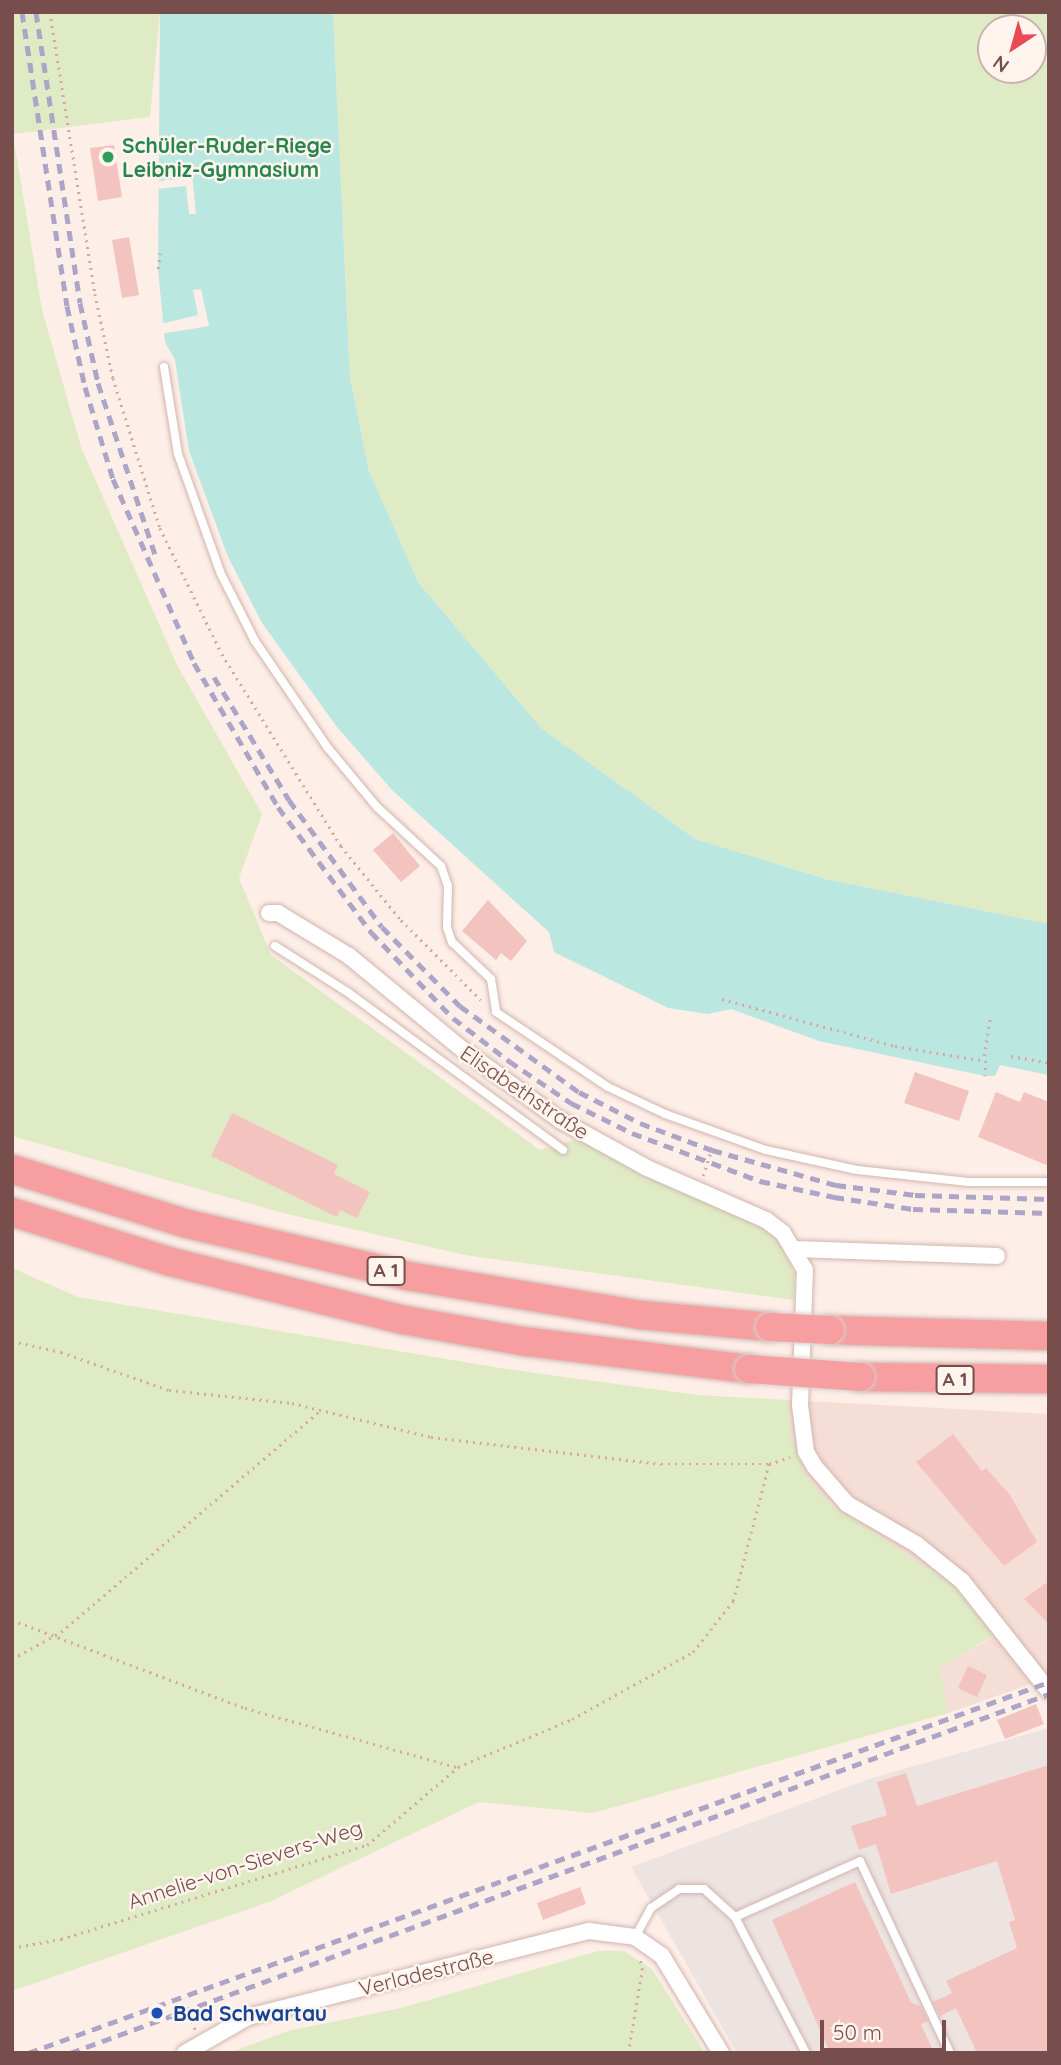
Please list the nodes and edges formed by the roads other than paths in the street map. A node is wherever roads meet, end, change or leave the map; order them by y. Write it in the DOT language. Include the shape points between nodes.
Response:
graph roads {
  1 [pos="164,367"];
  2 [pos="268,913"];
  3 [pos="275,946"];
  4 [pos="563,1150"];
  5 [pos="12,1169"];
  6 [pos="1049,1182"];
  7 [pos="12,1212"];
  8 [pos="795,1249"];
  9 [pos="997,1256"];
  10 [pos="1049,1336"];
  11 [pos="1049,1379"];
  12 [pos="1049,1691"];
  13 [pos="734,1917"];
  14 [pos="635,1937"];
  15 [pos="185,2053"];
  16 [pos="721,2053"];
  17 [pos="806,2053"];
  18 [pos="950,2053"];
  1 -- 6 [label="lane" via="178,454 221,575 255,641 328,748 377,807 441,866 448,886 447,927 452,942 491,979 496,1013 608,1087 718,1133 857,1170 968,1182"];
  2 -- 8 [label="street, Elisabethstraße" via="278,913 349,956 462,1049 560,1120 647,1168 766,1220"];
  3 -- 4 [label="lane" via="345,990"];
  5 -- 10 [label="highway, A 1, bridge" via="184,1223 408,1276 628,1313 770,1327"];
  7 -- 11 [label="highway, A 1, bridge" via="171,1262 404,1320 521,1341 749,1369 862,1377"];
  8 -- 9 [label="street"];
  8 -- 12 [label="street, Elisabethstraße" via="805,1270 800,1405 806,1452 847,1504 916,1544 962,1581"];
  13 -- 14 [label="lane" via="704,1889 678,1889 651,1908"];
  13 -- 17 [label="lane"];
  13 -- 18 [label="lane" via="860,1861"];
  14 -- 15 [label="street, Verladestraße" via="612,1931 578,1933 303,2001 248,2017"];
  14 -- 16 [label="street" via="662,1956"];
}
